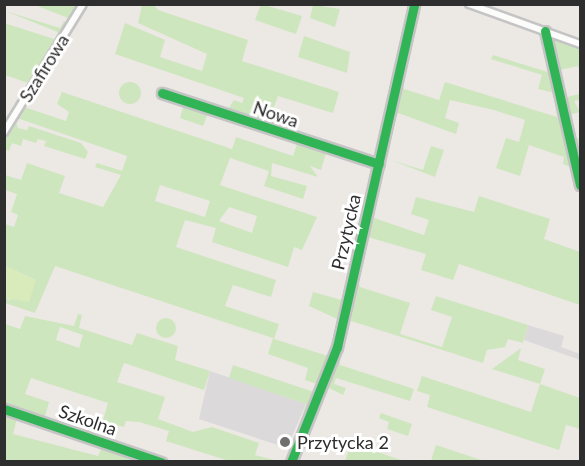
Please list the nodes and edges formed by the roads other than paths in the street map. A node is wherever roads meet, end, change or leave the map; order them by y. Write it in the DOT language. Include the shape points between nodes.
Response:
graph roads {
  1 [pos="83,4"];
  2 [pos="414,4"];
  3 [pos="469,4"];
  4 [pos="545,31"];
  5 [pos="580,44"];
  6 [pos="162,93"];
  7 [pos="4,132"];
  8 [pos="379,164"];
  9 [pos="580,185"];
  10 [pos="4,409"];
  11 [pos="161,462"];
  12 [pos="291,462"];
  1 -- 7 [label="street, Szafirowa"];
  2 -- 8 [label="street, Przytycka"];
  3 -- 4 [label="street"];
  4 -- 5 [label="street"];
  4 -- 9 [label="street"];
  6 -- 8 [label="street, Nowa"];
  8 -- 12 [label="street, Przytycka" via="331,368"];
  10 -- 11 [label="street, Szkolna"];
}
